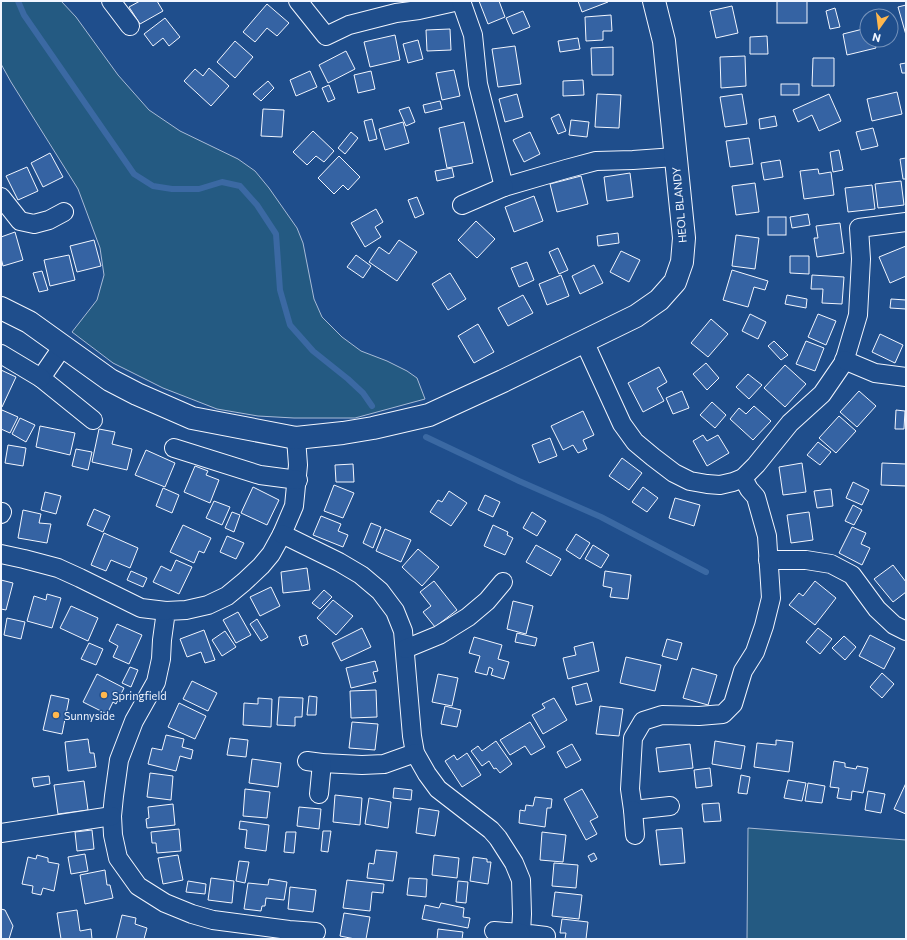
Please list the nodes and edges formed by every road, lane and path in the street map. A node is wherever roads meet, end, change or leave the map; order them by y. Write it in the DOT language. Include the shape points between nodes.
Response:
graph roads {
  1 [pos="111,1"];
  2 [pos="298,1"];
  3 [pos="460,1"];
  4 [pos="654,1"];
  5 [pos="130,26"];
  6 [pos="675,157"];
  7 [pos="504,187"];
  8 [pos="1,197"];
  9 [pos="462,205"];
  10 [pos="64,212"];
  11 [pos="906,222"];
  12 [pos="1,308"];
  13 [pos="584,341"];
  14 [pos="63,346"];
  15 [pos="1,354"];
  16 [pos="844,360"];
  17 [pos="906,377"];
  18 [pos="41,378"];
  19 [pos="93,420"];
  20 [pos="296,438"];
  21 [pos="174,448"];
  22 [pos="742,478"];
  23 [pos="298,480"];
  24 [pos="282,534"];
  25 [pos="1,554"];
  26 [pos="768,560"];
  27 [pos="503,582"];
  28 [pos="166,611"];
  29 [pos="906,631"];
  30 [pos="405,649"];
  31 [pos="415,753"];
  32 [pos="319,794"];
  33 [pos="670,806"];
  34 [pos="634,810"];
  35 [pos="112,816"];
  36 [pos="1,833"];
  37 [pos="635,835"];
  38 [pos="494,931"];
  39 [pos="316,932"];
  40 [pos="522,933"];
  41 [pos="289,934"];
  42 [pos="546,936"];
  1 -- 5 [label="street"];
  2 -- 3 [label="street" via="326,36 349,25 396,12"];
  3 -- 7 [label="street" via="473,36 478,84"];
  4 -- 6 [label="street, HEOL BLANDY" via="664,41"];
  6 -- 7 [label="street" via="596,162"];
  6 -- 13 [label="street, HEOL BLANDY" via="684,238 682,262 675,282 659,300 636,316"];
  7 -- 9 [label="street"];
  8 -- 10 [label="street" via="20,221 34,224"];
  11 -- 16 [label="street" via="859,228 861,259 858,315"];
  12 -- 14 [label="street, HEOL BLANDY" via="29,322"];
  13 -- 20 [label="street, HEOL BLANDY" via="429,415 373,428"];
  13 -- 22 [label="street" via="622,424 636,442 653,457 674,473 690,480 720,485"];
  14 -- 18 [label="street"];
  14 -- 20 [label="street, HEOL BLANDY" via="110,380 192,418"];
  15 -- 18 [label="street"];
  16 -- 17 [label="street" via="875,373"];
  16 -- 22 [label="street" via="822,394 790,423"];
  18 -- 19 [label="street"];
  20 -- 23 [label="street"];
  21 -- 23 [label="street" via="260,475"];
  22 -- 26 [label="street" via="756,497 767,536"];
  23 -- 24 [label="street" via="294,506"];
  24 -- 28 [label="street" via="261,566 227,596 208,605"];
  24 -- 30 [label="street" via="339,562 361,575 380,591 395,611 403,631"];
  25 -- 28 [label="street" via="58,568 141,608"];
  26 -- 29 [label="street" via="806,560 831,564 852,575 877,609 894,625"];
  26 -- 34 [label="street" via="771,598 755,652 743,671 734,704 723,714 662,716 643,721 633,738 630,789"];
  27 -- 30 [label="street" via="487,601 468,617 439,635"];
  28 -- 35 [label="street" via="156,682 134,721 119,760"];
  30 -- 31 [label="street"];
  31 -- 32 [label="street" via="384,764 314,762"];
  31 -- 40 [label="street" via="438,789 491,830 514,863 521,880"];
  33 -- 34 [label="street"];
  34 -- 37 [label="street"];
  35 -- 36 [label="street"];
  35 -- 41 [label="street" via="118,858 138,886 144,890 165,903 192,914"];
  38 -- 40 [label="street"];
  39 -- 41 [label="street"];
  40 -- 42 [label="street"];
}
